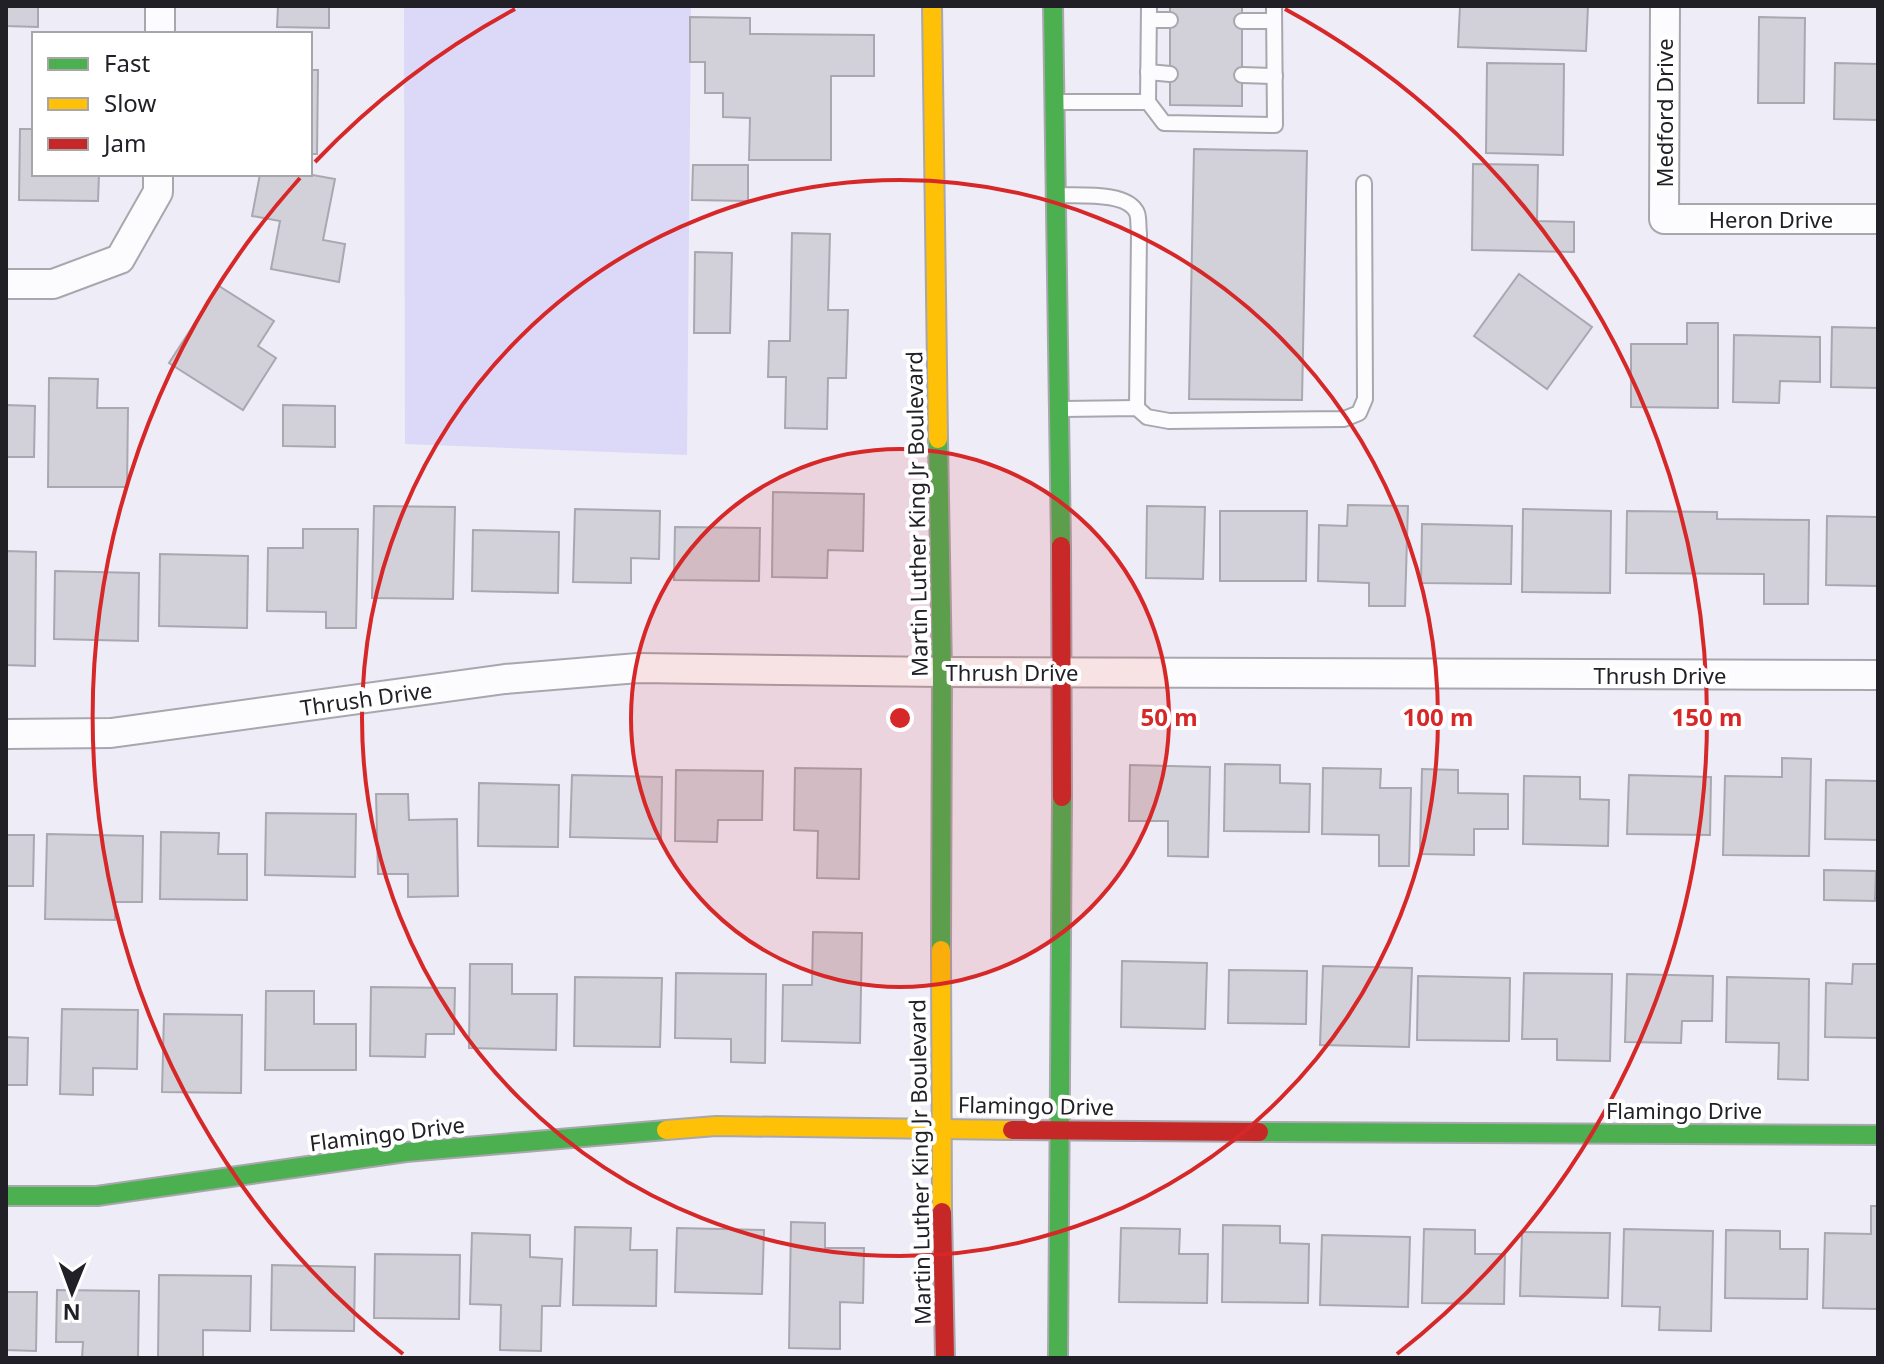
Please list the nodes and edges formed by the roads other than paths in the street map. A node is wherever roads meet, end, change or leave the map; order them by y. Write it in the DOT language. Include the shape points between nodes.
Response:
graph roads {
  1 [pos="160,6"];
  2 [pos="932,6"];
  3 [pos="1053,6"];
  4 [pos="1665,6"];
  5 [pos="1149,13"];
  6 [pos="1274,13"];
  7 [pos="1170,20"];
  8 [pos="1242,21"];
  9 [pos="160,32"];
  10 [pos="1148,72"];
  11 [pos="1170,74"];
  12 [pos="1242,75"];
  13 [pos="1275,76"];
  14 [pos="1054,102"];
  15 [pos="1148,102"];
  16 [pos="158,176"];
  17 [pos="1364,183"];
  18 [pos="1055,195"];
  19 [pos="1664,219"];
  20 [pos="1878,219"];
  21 [pos="6,284"];
  22 [pos="1137,408"];
  23 [pos="1059,409"];
  24 [pos="942,672"];
  25 [pos="1063,672"];
  26 [pos="1878,675"];
  27 [pos="6,734"];
  28 [pos="940,1127"];
  29 [pos="1060,1131"];
  30 [pos="1878,1135"];
  31 [pos="6,1196"];
  32 [pos="945,1358"];
  33 [pos="1058,1358"];
  1 -- 9 [label="street"];
  2 -- 24 [label="main road, Martin Luther King Jr Boulevard"];
  3 -- 14 [label="main road"];
  4 -- 19 [label="street, Medford Drive"];
  5 -- 7 [label="lane"];
  5 -- 10 [label="lane"];
  6 -- 8 [label="lane"];
  6 -- 13 [label="lane"];
  10 -- 11 [label="lane"];
  10 -- 15 [label="lane"];
  12 -- 13 [label="lane"];
  13 -- 15 [label="lane" via="1275,125 1164,123"];
  14 -- 15 [label="lane"];
  14 -- 18 [label="main road"];
  16 -- 21 [label="street" via="158,192 120,259 53,284"];
  17 -- 22 [label="lane" via="1365,399 1359,413 1344,419 1169,421 1147,417"];
  18 -- 22 [label="lane" via="1114,197 1136,212"];
  18 -- 23 [label="main road"];
  19 -- 20 [label="street, Heron Drive"];
  22 -- 23 [label="lane"];
  23 -- 25 [label="main road"];
  24 -- 25 [label="street, Thrush Drive"];
  24 -- 27 [label="street, Thrush Drive" via="638,668 505,679 111,733"];
  24 -- 28 [label="main road, Martin Luther King Jr Boulevard"];
  25 -- 26 [label="street, Thrush Drive"];
  25 -- 29 [label="main road"];
  28 -- 29 [label="main road, Flamingo Drive"];
  28 -- 31 [label="main road, Flamingo Drive" via="716,1126 406,1152 97,1196"];
  28 -- 32 [label="main road, Martin Luther King Jr Boulevard"];
  29 -- 30 [label="main road, Flamingo Drive"];
  29 -- 33 [label="main road"];
}
